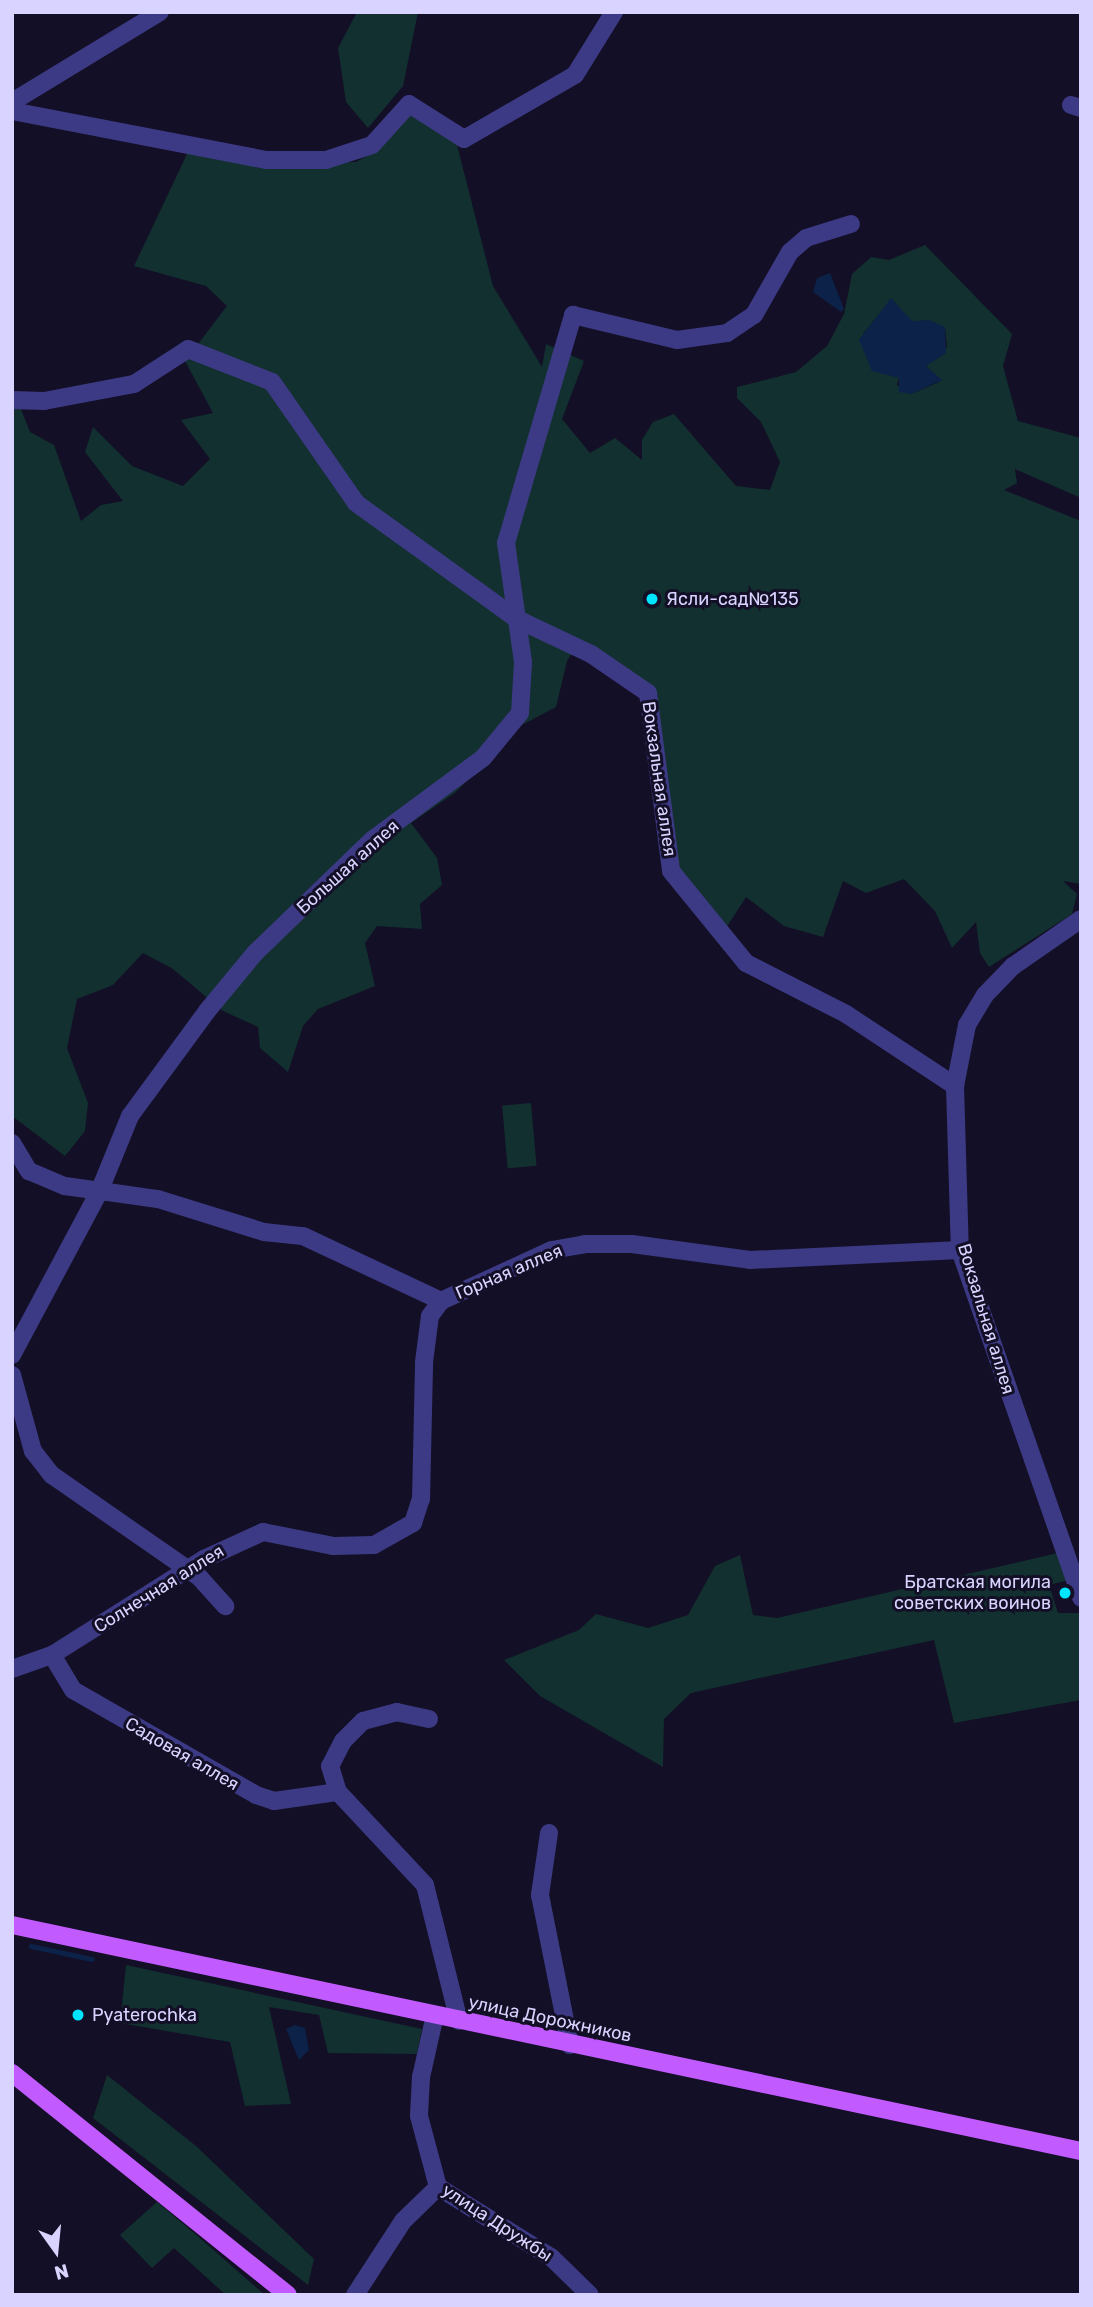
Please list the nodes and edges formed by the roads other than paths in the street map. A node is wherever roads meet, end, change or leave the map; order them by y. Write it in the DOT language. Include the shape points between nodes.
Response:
graph roads {
  1 [pos="160,12"];
  2 [pos="614,12"];
  3 [pos="12,102"];
  4 [pos="12,111"];
  5 [pos="851,224"];
  6 [pos="12,400"];
  7 [pos="517,619"];
  8 [pos="1081,919"];
  9 [pos="955,1086"];
  10 [pos="12,1143"];
  11 [pos="99,1192"];
  12 [pos="960,1250"];
  13 [pos="441,1301"];
  14 [pos="12,1355"];
  15 [pos="12,1375"];
  16 [pos="187,1573"];
  17 [pos="1081,1598"];
  18 [pos="225,1606"];
  19 [pos="52,1655"];
  20 [pos="12,1669"];
  21 [pos="429,1719"];
  22 [pos="338,1792"];
  23 [pos="549,1833"];
  24 [pos="12,1925"];
  25 [pos="435,2015"];
  26 [pos="458,2021"];
  27 [pos="570,2045"];
  28 [pos="12,2073"];
  29 [pos="1081,2151"];
  30 [pos="438,2187"];
  31 [pos="288,2295"];
  32 [pos="355,2295"];
  33 [pos="590,2295"];
  1 -- 3 [label="street"];
  2 -- 4 [label="street" via="575,75 464,139 409,104 372,145 327,160 266,160"];
  5 -- 7 [label="street, Большая аллея" via="806,238 790,253 754,315 727,333 677,340 573,315 509,527 507,561"];
  6 -- 7 [label="street, Вокзальная аллея" via="44,401 134,384 188,349 240,365 272,382 356,503"];
  7 -- 9 [label="street, Вокзальная аллея" via="591,654 648,693 671,871 746,963 846,1014"];
  7 -- 11 [label="street, Большая аллея" via="524,695 520,713 483,758 372,840 255,953 130,1116"];
  8 -- 9 [label="street" via="1013,966 985,995 967,1025"];
  9 -- 12 [label="street, Вокзальная аллея"];
  10 -- 11 [label="street, Горная аллея" via="29,1171"];
  11 -- 13 [label="street, Горная аллея" via="158,1199 264,1233 303,1237"];
  11 -- 14 [label="street, Большая аллея"];
  12 -- 13 [label="street, Горная аллея" via="750,1259 632,1244 585,1244 552,1250"];
  12 -- 17 [label="street, Вокзальная аллея"];
  13 -- 16 [label="street, Солнечная аллея" via="430,1316 424,1362 421,1499 413,1523 374,1545 333,1546 263,1532"];
  15 -- 16 [label="street" via="33,1451 52,1475"];
  16 -- 18 [label="street" via="200,1578"];
  16 -- 19 [label="street, Солнечная аллея"];
  19 -- 20 [label="street, Солнечная аллея"];
  19 -- 22 [label="street, Садовая аллея" via="73,1690 256,1795 274,1801"];
  21 -- 22 [label="street" via="397,1712 363,1721 342,1741 330,1766"];
  22 -- 26 [label="street" via="425,1885"];
  23 -- 27 [label="street" via="540,1895"];
  24 -- 25 [label="main road, улица Дорожников"];
  25 -- 26 [label="main road, улица Дорожников"];
  25 -- 30 [label="street, улица Дружбы" via="421,2077 419,2116"];
  26 -- 27 [label="main road, улица Дорожников"];
  27 -- 29 [label="main road, улица Дорожников"];
  28 -- 31 [label="main road"];
  30 -- 32 [label="street" via="403,2221"];
  30 -- 33 [label="street, улица Дружбы" via="551,2257"];
}
